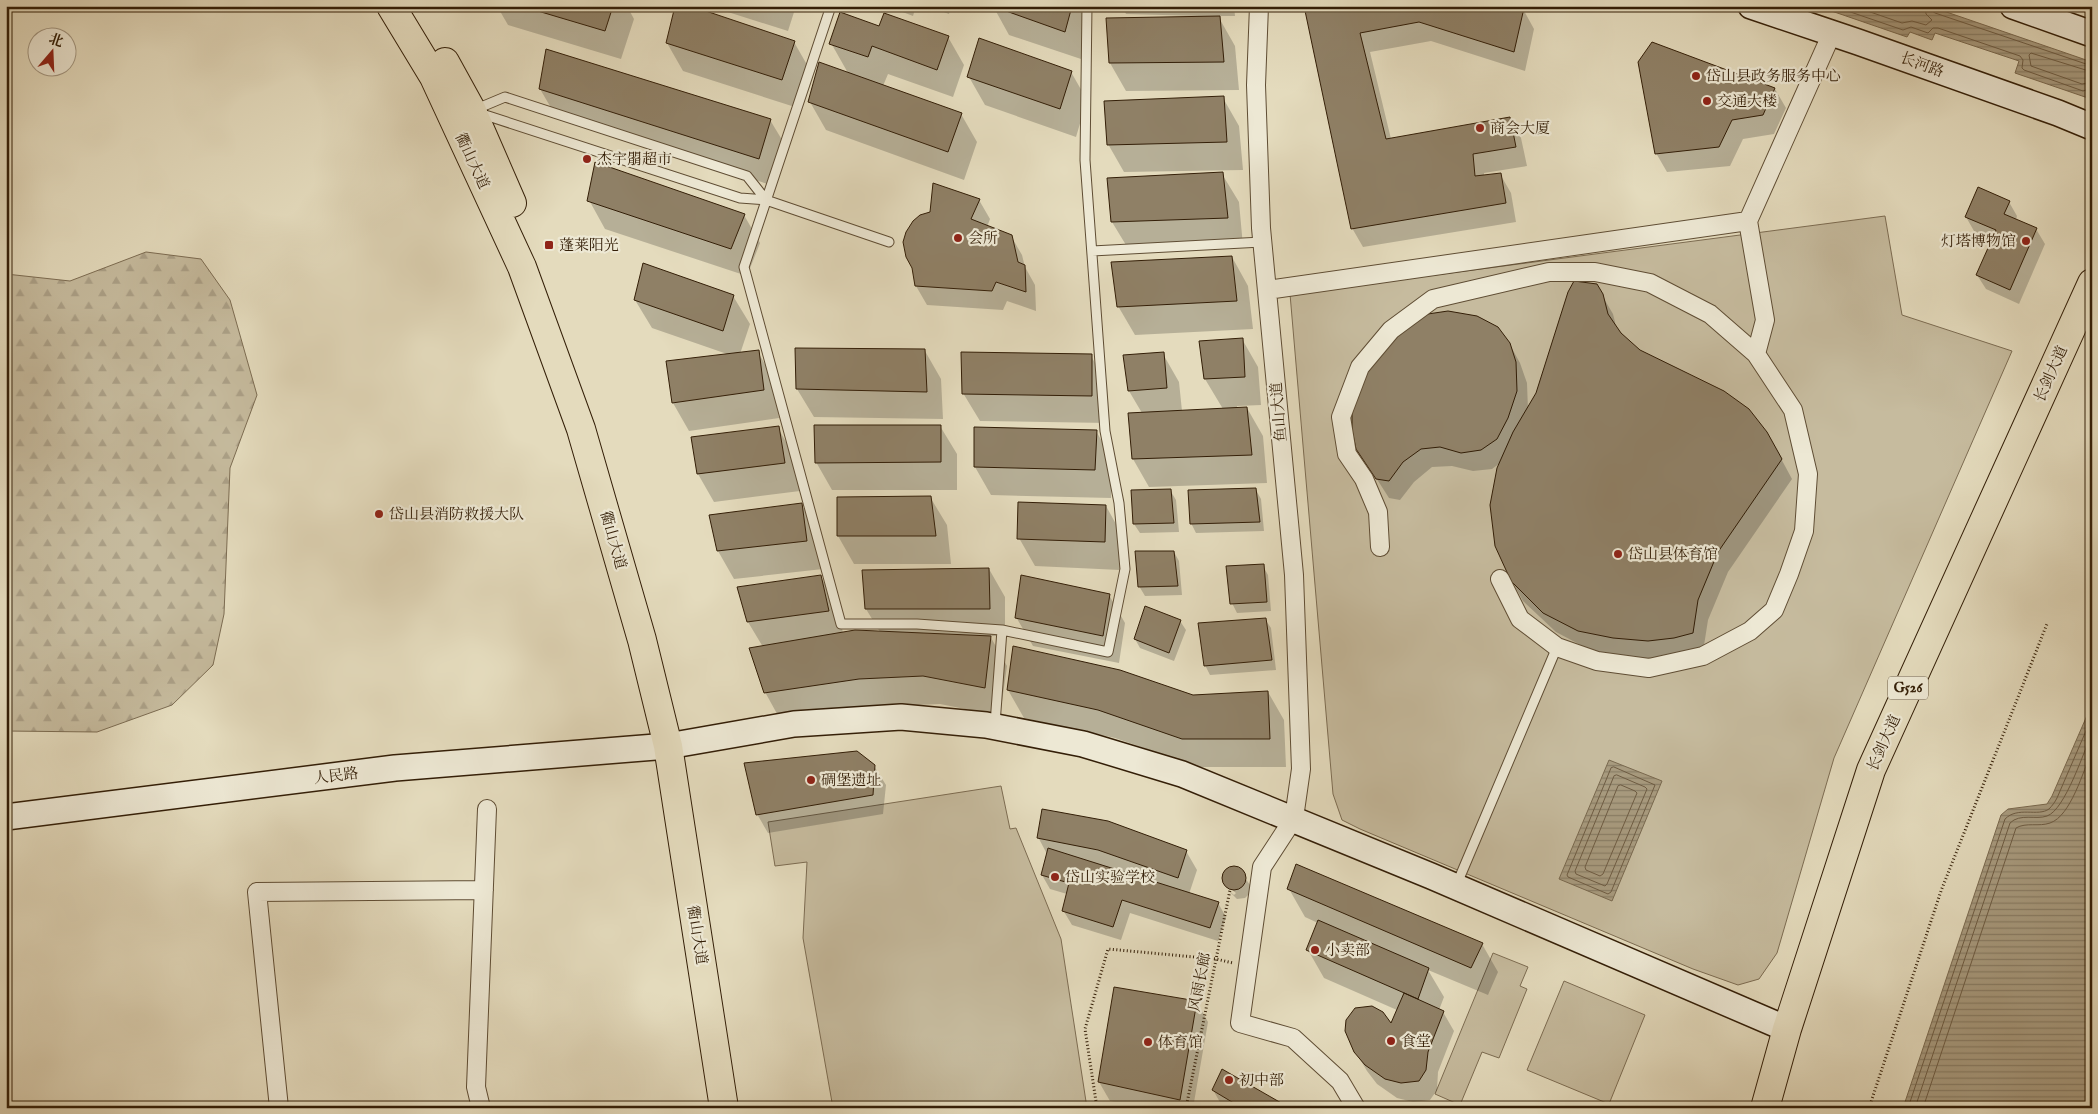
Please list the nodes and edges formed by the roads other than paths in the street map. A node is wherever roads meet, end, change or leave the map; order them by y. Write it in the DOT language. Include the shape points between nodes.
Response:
graph roads {
  1 [pos="391,6"];
  2 [pos="411,6"];
  3 [pos="830,6"];
  4 [pos="1087,6"];
  5 [pos="1259,6"];
  6 [pos="1750,6"];
  7 [pos="2013,6"];
  8 [pos="1832,33"];
  9 [pos="2092,34"];
  10 [pos="472,111"];
  11 [pos="2092,127"];
  12 [pos="766,200"];
  13 [pos="1748,220"];
  14 [pos="889,242"];
  15 [pos="1262,242"];
  16 [pos="1092,251"];
  17 [pos="2092,283"];
  18 [pos="1267,290"];
  19 [pos="2092,321"];
  20 [pos="1756,354"];
  21 [pos="1380,547"];
  22 [pos="1500,579"];
  23 [pos="1002,630"];
  24 [pos="1557,647"];
  25 [pos="994,726"];
  26 [pos="676,744"];
  27 [pos="487,809"];
  28 [pos="6,817"];
  29 [pos="1294,818"];
  30 [pos="1456,886"];
  31 [pos="484,890"];
  32 [pos="1787,1029"];
  33 [pos="279,1108"];
  34 [pos="481,1108"];
  35 [pos="724,1108"];
  36 [pos="741,1108"];
  37 [pos="1356,1108"];
  38 [pos="1765,1108"];
  39 [pos="1783,1108"];
  1 -- 26 [label="main road, 衢山大道" via="434,77 522,267 581,429 642,640"];
  2 -- 10 [label="main road, 衢山大道"];
  3 -- 12 [label="lane"];
  4 -- 16 [label="lane" via="1085,160"];
  5 -- 15 [label="street, 鱼山大道" via="1256,85"];
  6 -- 8 [label="street, 长河路"];
  7 -- 9 [label="street"];
  8 -- 11 [label="street, 长河路"];
  8 -- 13 [label="street"];
  10 -- 12 [label="lane" via="740,198"];
  10 -- 12 [label="lane" via="505,97 747,176"];
  10 -- 26 [label="main road, 衢山大道" via="538,261 598,423 659,636"];
  12 -- 14 [label="lane"];
  12 -- 23 [label="lane" via="744,268 841,624 917,624"];
  13 -- 18 [label="street"];
  13 -- 20 [label="street" via="1765,320"];
  15 -- 16 [label="lane"];
  15 -- 18 [label="street, 鱼山大道"];
  16 -- 23 [label="lane" via="1105,431 1119,503 1125,569 1108,652"];
  17 -- 32 [label="main road, 长剑大道 / G526" via="1871,770"];
  18 -- 29 [label="street, 鱼山大道" via="1294,575 1301,769"];
  19 -- 39 [label="main road, 长剑大道 / G526" via="1888,773 1807,1022"];
  20 -- 21 [label="street" via="1710,314 1650,283 1594,272 1549,272 1433,298 1391,330 1360,367 1341,417 1346,454 1364,479 1378,512"];
  20 -- 24 [label="street" via="1793,410 1808,474 1804,531 1774,610 1750,630 1703,656 1649,668 1598,661"];
  22 -- 24 [label="street" via="1520,619"];
  23 -- 25 [label="lane"];
  24 -- 30 [label="lane"];
  25 -- 26 [label="street, 人民路" via="901,717 794,724"];
  25 -- 29 [label="street, 人民路" via="1083,744 1182,774"];
  26 -- 28 [label="street, 人民路" via="395,768"];
  26 -- 35 [label="main road, 衢山大道"];
  26 -- 36 [label="main road, 衢山大道"];
  27 -- 31 [label="street"];
  29 -- 30 [label="street, 人民路"];
  29 -- 37 [label="street" via="1262,867 1240,1023 1293,1038 1340,1081"];
  30 -- 32 [label="street, 人民路"];
  31 -- 33 [label="street" via="257,892"];
  31 -- 34 [label="street" via="476,1088"];
  32 -- 38 [label="main road, 长剑大道 / G526"];
}
